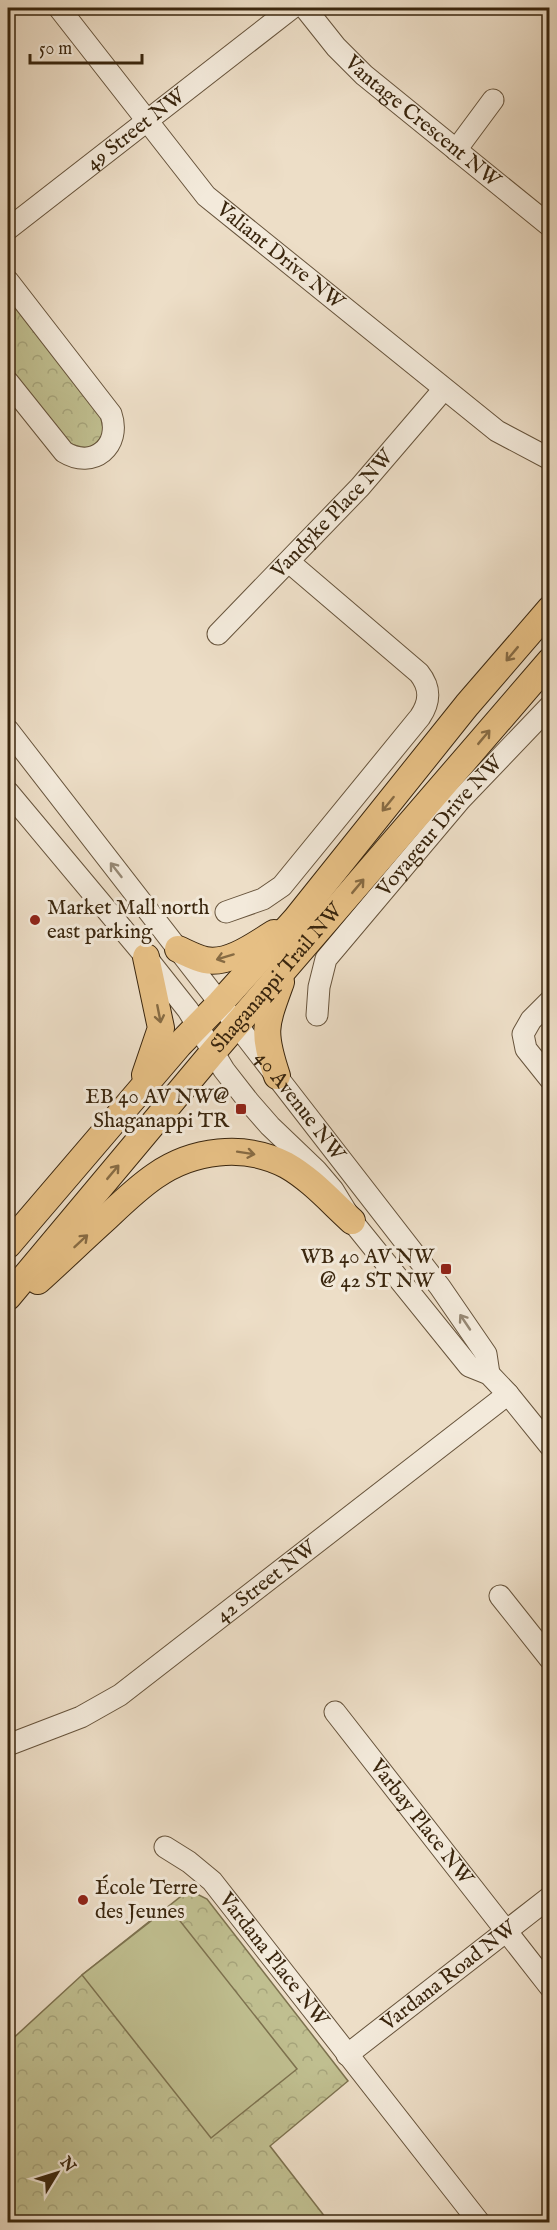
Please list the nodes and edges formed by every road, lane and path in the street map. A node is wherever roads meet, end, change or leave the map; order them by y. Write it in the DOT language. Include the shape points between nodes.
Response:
graph roads {
  1 [pos="59,8"];
  2 [pos="292,8"];
  3 [pos="305,8"];
  4 [pos="493,100"];
  5 [pos="147,120"];
  6 [pos="456,150"];
  7 [pos="549,226"];
  8 [pos="8,229"];
  9 [pos="8,281"];
  10 [pos="8,382"];
  11 [pos="444,389"];
  12 [pos="548,458"];
  13 [pos="289,562"];
  14 [pos="549,609"];
  15 [pos="218,634"];
  16 [pos="549,661"];
  17 [pos="549,706"];
  18 [pos="8,730"];
  19 [pos="8,792"];
  20 [pos="226,912"];
  21 [pos="295,920"];
  22 [pos="178,949"];
  23 [pos="146,957"];
  24 [pos="285,970"];
  25 [pos="549,1001"];
  26 [pos="220,1003"];
  27 [pos="317,1015"];
  28 [pos="237,1025"];
  29 [pos="197,1026"];
  30 [pos="213,1052"];
  31 [pos="278,1076"];
  32 [pos="549,1079"];
  33 [pos="140,1090"];
  34 [pos="352,1221"];
  35 [pos="8,1245"];
  36 [pos="8,1297"];
  37 [pos="8,1310"];
  38 [pos="489,1374"];
  39 [pos="508,1394"];
  40 [pos="549,1446"];
  41 [pos="500,1596"];
  42 [pos="549,1659"];
  43 [pos="335,1712"];
  44 [pos="8,1745"];
  45 [pos="165,1847"];
  46 [pos="549,1897"];
  47 [pos="506,1931"];
  48 [pos="549,1988"];
  49 [pos="347,2055"];
  50 [pos="478,2223"];
  1 -- 5 [label="street, Valiant Drive NW"];
  2 -- 5 [label="street, 49 Street NW"];
  3 -- 6 [label="street, Vantage Crescent NW" via="346,59"];
  4 -- 6 [label="street"];
  5 -- 8 [label="street, 49 Street NW"];
  5 -- 11 [label="street, Valiant Drive NW" via="220,209"];
  6 -- 7 [label="street, Vantage Crescent NW"];
  9 -- 10 [label="street" via="111,414 114,430 109,445 91,458 70,456"];
  11 -- 12 [label="street, Valiant Drive NW" via="497,431"];
  11 -- 13 [label="street, Vandyke Place NW"];
  13 -- 15 [label="street, Vandyke Place NW"];
  13 -- 20 [label="street" via="419,673 428,690 428,701 420,717 282,886 263,899"];
  14 -- 21 [label="main road, Shaganappi Trail NW, one-way"];
  24 -- 16 [label="main road, Shaganappi Trail NW, one-way"];
  17 -- 27 [label="street, Voyageur Drive NW" via="460,800 326,959"];
  22 -- 18 [label="street, 40 Avenue NW, one-way"];
  19 -- 23 [label="street, 40 Avenue NW"];
  21 -- 22 [label="main road, one-way" via="228,957 207,960"];
  21 -- 26 [label="main road, Shaganappi Trail NW"];
  22 -- 26 [label="street, 40 Avenue NW"];
  23 -- 29 [label="street, 40 Avenue NW"];
  23 -- 33 [label="main road, one-way" via="161,1028"];
  24 -- 28 [label="main road, Shaganappi Trail NW"];
  24 -- 31 [label="main road" via="267,1025 269,1050"];
  25 -- 32 [label="street" via="522,1034 526,1049"];
  26 -- 28 [label="street, 40 Avenue NW"];
  26 -- 29 [label="main road, Shaganappi Trail NW"];
  28 -- 30 [label="main road, Shaganappi Trail NW"];
  28 -- 31 [label="street, 40 Avenue NW"];
  29 -- 30 [label="street, 40 Avenue NW"];
  29 -- 33 [label="main road, Shaganappi Trail NW"];
  30 -- 34 [label="street, 40 Avenue NW" via="263,1118 333,1190"];
  36 -- 30 [label="main road, Shaganappi Trail NW, one-way"];
  38 -- 31 [label="street, 40 Avenue NW, one-way" via="486,1354 458,1311"];
  33 -- 35 [label="main road, Shaganappi Trail NW"];
  37 -- 34 [label="main road, one-way" via="139,1187 171,1166 200,1155 247,1153 284,1164 306,1178"];
  34 -- 38 [label="street, 40 Avenue NW" via="469,1366"];
  38 -- 39 [label="street, 40 Avenue NW"];
  39 -- 40 [label="street, 40 Avenue NW"];
  39 -- 44 [label="street, 42 Street NW" via="120,1695 81,1717"];
  41 -- 42 [label="street"];
  43 -- 47 [label="street, Varbay Place NW"];
  45 -- 49 [label="street, Vardana Place NW" via="212,1881"];
  46 -- 47 [label="street, Vardana Road NW"];
  47 -- 48 [label="street, Varbay Place NW"];
  47 -- 49 [label="street, Vardana Road NW"];
  49 -- 50 [label="street, Vardana Place NW"];
}
